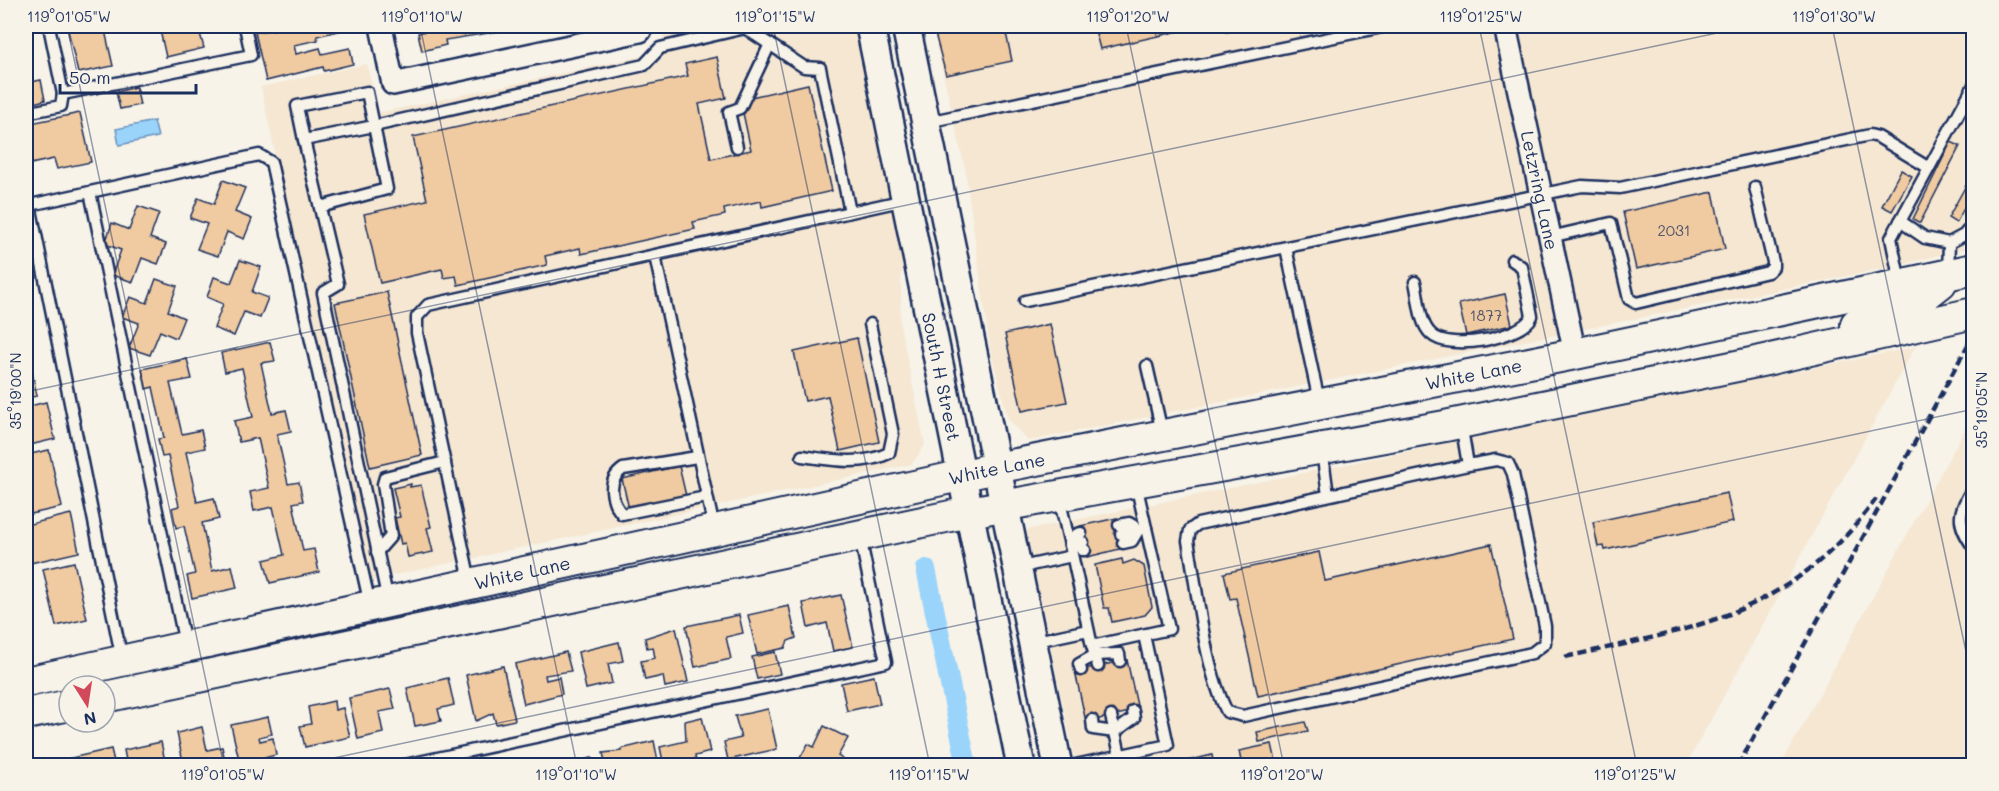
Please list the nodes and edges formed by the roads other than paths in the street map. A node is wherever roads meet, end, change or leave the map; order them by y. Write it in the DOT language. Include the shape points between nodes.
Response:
graph roads {
  1 [pos="49,26"];
  2 [pos="245,26"];
  3 [pos="381,26"];
  4 [pos="870,26"];
  5 [pos="877,26"];
  6 [pos="906,26"];
  7 [pos="1388,26"];
  8 [pos="1505,26"];
  9 [pos="639,28"];
  10 [pos="770,44"];
  11 [pos="1974,85"];
  12 [pos="63,94"];
  13 [pos="26,113"];
  14 [pos="925,119"];
  15 [pos="375,126"];
  16 [pos="304,140"];
  17 [pos="737,147"];
  18 [pos="1929,168"];
  19 [pos="1755,187"];
  20 [pos="90,192"];
  21 [pos="1541,195"];
  22 [pos="905,200"];
  23 [pos="28,206"];
  24 [pos="320,207"];
  25 [pos="850,212"];
  26 [pos="1900,221"];
  27 [pos="1974,223"];
  28 [pos="1550,237"];
  29 [pos="1949,243"];
  30 [pos="1286,248"];
  31 [pos="655,256"];
  32 [pos="1512,260"];
  33 [pos="1961,271"];
  34 [pos="1415,282"];
  35 [pos="1900,284"];
  36 [pos="1025,301"];
  37 [pos="1974,313"];
  38 [pos="1755,314"];
  39 [pos="870,324"];
  40 [pos="1575,354"];
  41 [pos="1766,360"];
  42 [pos="1147,366"];
  43 [pos="1431,383"];
  44 [pos="1578,398"];
  45 [pos="1320,405"];
  46 [pos="1453,424"];
  47 [pos="1162,436"];
  48 [pos="1321,450"];
  49 [pos="802,456"];
  50 [pos="697,457"];
  51 [pos="445,462"];
  52 [pos="1468,465"];
  53 [pos="996,468"];
  54 [pos="962,477"];
  55 [pos="1136,483"];
  56 [pos="383,484"];
  57 [pos="1974,486"];
  58 [pos="363,489"];
  59 [pos="1328,495"];
  60 [pos="706,497"];
  61 [pos="1059,497"];
  62 [pos="1004,507"];
  63 [pos="969,512"];
  64 [pos="1142,529"];
  65 [pos="714,531"];
  66 [pos="860,536"];
  67 [pos="1078,545"];
  68 [pos="1974,548"];
  69 [pos="377,552"];
  70 [pos="1017,568"];
  71 [pos="471,585"];
  72 [pos="380,605"];
  73 [pos="1088,630"];
  74 [pos="1144,635"];
  75 [pos="1032,642"];
  76 [pos="185,647"];
  77 [pos="304,655"];
  78 [pos="1095,656"];
  79 [pos="1000,660"];
  80 [pos="122,661"];
  81 [pos="1120,661"];
  82 [pos="1081,670"];
  83 [pos="26,682"];
  84 [pos="117,694"];
  85 [pos="57,708"];
  86 [pos="1133,711"];
  87 [pos="26,714"];
  88 [pos="1111,716"];
  89 [pos="1092,720"];
  90 [pos="1114,732"];
  91 [pos="1120,755"];
  92 [pos="400,765"];
  93 [pos="1021,765"];
  94 [pos="1048,765"];
  95 [pos="1058,765"];
  96 [pos="1071,765"];
  1 -- 12 [label="lane"];
  2 -- 12 [label="lane" via="251,55"];
  3 -- 9 [label="street" via="393,84"];
  4 -- 22 [label="street, South H Street"];
  5 -- 14 [label="street" via="907,103"];
  6 -- 14 [label="street, South H Street"];
  7 -- 14 [label="lane"];
  8 -- 21 [label="street, Letzring Lane"];
  10 -- 15 [label="lane" via="745,28 660,48 644,64"];
  10 -- 17 [label="lane" via="740,108 729,112"];
  10 -- 25 [label="lane" via="804,67 820,68"];
  11 -- 18 [label="lane"];
  12 -- 13 [label="lane" via="61,106"];
  14 -- 53 [label="street, South H Street"];
  15 -- 16 [label="lane"];
  15 -- 16 [label="lane" via="367,92 297,106"];
  15 -- 24 [label="lane" via="387,189"];
  16 -- 24 [label="lane"];
  18 -- 21 [label="lane" via="1870,135 1620,188 1582,186"];
  18 -- 26 [label="lane"];
  19 -- 28 [label="lane" via="1773,267 1768,272 1636,303 1629,300 1611,223"];
  20 -- 23 [label="lane"];
  20 -- 72 [label="lane" via="260,154 271,162"];
  20 -- 76 [label="lane"];
  21 -- 28 [label="street, Letzring Lane"];
  21 -- 30 [label="lane"];
  22 -- 25 [label="lane"];
  22 -- 54 [label="street, South H Street"];
  23 -- 80 [label="lane"];
  24 -- 58 [label="lane" via="338,284 323,293"];
  25 -- 31 [label="lane"];
  26 -- 29 [label="lane" via="1926,238"];
  26 -- 35 [label="lane" via="1891,238"];
  27 -- 29 [label="lane" via="1964,236"];
  28 -- 40 [label="street, Letzring Lane"];
  29 -- 33 [label="lane"];
  30 -- 36 [label="lane"];
  30 -- 45 [label="lane"];
  31 -- 50 [label="lane"];
  31 -- 51 [label="lane" via="428,305 417,317 417,333"];
  32 -- 34 [label="lane" via="1522,267 1532,316 1517,332 1470,342 1448,342 1433,336 1424,321"];
  33 -- 35 [label="main road, White Lane"];
  33 -- 41 [label="main road" via="1922,298"];
  35 -- 38 [label="main road, White Lane"];
  37 -- 41 [label="main road, White Lane"];
  38 -- 40 [label="main road, White Lane"];
  38 -- 44 [label="main road" via="1617,362 1596,376"];
  39 -- 49 [label="lane" via="893,434 888,453 874,460"];
  40 -- 43 [label="main road, White Lane"];
  40 -- 46 [label="main road" via="1564,368"];
  41 -- 44 [label="main road, White Lane"];
  42 -- 47 [label="lane"];
  43 -- 45 [label="main road, White Lane"];
  43 -- 48 [label="main road" via="1348,421 1333,432"];
  44 -- 46 [label="main road, White Lane"];
  45 -- 47 [label="main road, White Lane"];
  46 -- 48 [label="main road, White Lane"];
  46 -- 52 [label="lane"];
  47 -- 53 [label="main road, White Lane"];
  48 -- 55 [label="main road, White Lane"];
  48 -- 59 [label="lane"];
  50 -- 60 [label="lane"];
  50 -- 60 [label="lane" via="623,469 611,483 613,494 622,514"];
  51 -- 56 [label="lane" via="386,477"];
  51 -- 71 [label="lane"];
  52 -- 59 [label="lane"];
  52 -- 59 [label="lane" via="1496,460 1508,463 1513,474 1545,626 1545,643 1532,653 1243,716 1227,712 1206,636 1188,541 1190,530 1198,524"];
  53 -- 54 [label="main road, White Lane"];
  53 -- 62 [label="street, South H Street"];
  54 -- 63 [label="street, South H Street"];
  54 -- 65 [label="main road, White Lane"];
  55 -- 61 [label="main road, White Lane"];
  55 -- 64 [label="lane"];
  56 -- 58 [label="lane"];
  56 -- 69 [label="lane" via="392,536"];
  57 -- 68 [label="lane" via="1961,508 1960,519 1961,530"];
  58 -- 69 [label="lane"];
  60 -- 65 [label="lane"];
  61 -- 62 [label="main road, White Lane"];
  61 -- 67 [label="lane"];
  62 -- 63 [label="main road, White Lane"];
  62 -- 70 [label="street, South H Street"];
  63 -- 66 [label="main road, White Lane"];
  63 -- 79 [label="street, South H Street"];
  64 -- 64 [label="lane" via="1132,541 1121,534 1129,523"];
  64 -- 74 [label="lane" via="1169,629"];
  65 -- 71 [label="main road, White Lane"];
  66 -- 77 [label="main road, White Lane"];
  66 -- 92 [label="lane" via="886,662"];
  67 -- 70 [label="lane"];
  67 -- 73 [label="lane"];
  69 -- 72 [label="lane"];
  70 -- 75 [label="street, South H Street"];
  71 -- 72 [label="main road, White Lane"];
  71 -- 77 [label="main road" via="452,610"];
  72 -- 76 [label="main road, White Lane"];
  73 -- 75 [label="lane"];
  73 -- 78 [label="lane"];
  74 -- 78 [label="lane"];
  74 -- 91 [label="lane" via="1168,745"];
  75 -- 95 [label="street, South H Street"];
  76 -- 80 [label="main road, White Lane"];
  77 -- 84 [label="main road, White Lane"];
  78 -- 81 [label="lane" via="1119,654"];
  78 -- 82 [label="lane" via="1079,664"];
  79 -- 93 [label="street, South H Street"];
  79 -- 94 [label="street" via="1034,748"];
  80 -- 83 [label="main road, White Lane"];
  85 -- 87 [label="main road"];
  86 -- 90 [label="lane" via="1134,718"];
  88 -- 90 [label="lane"];
  89 -- 90 [label="lane" via="1093,729"];
  90 -- 91 [label="lane"];
  91 -- 96 [label="lane"];
}
